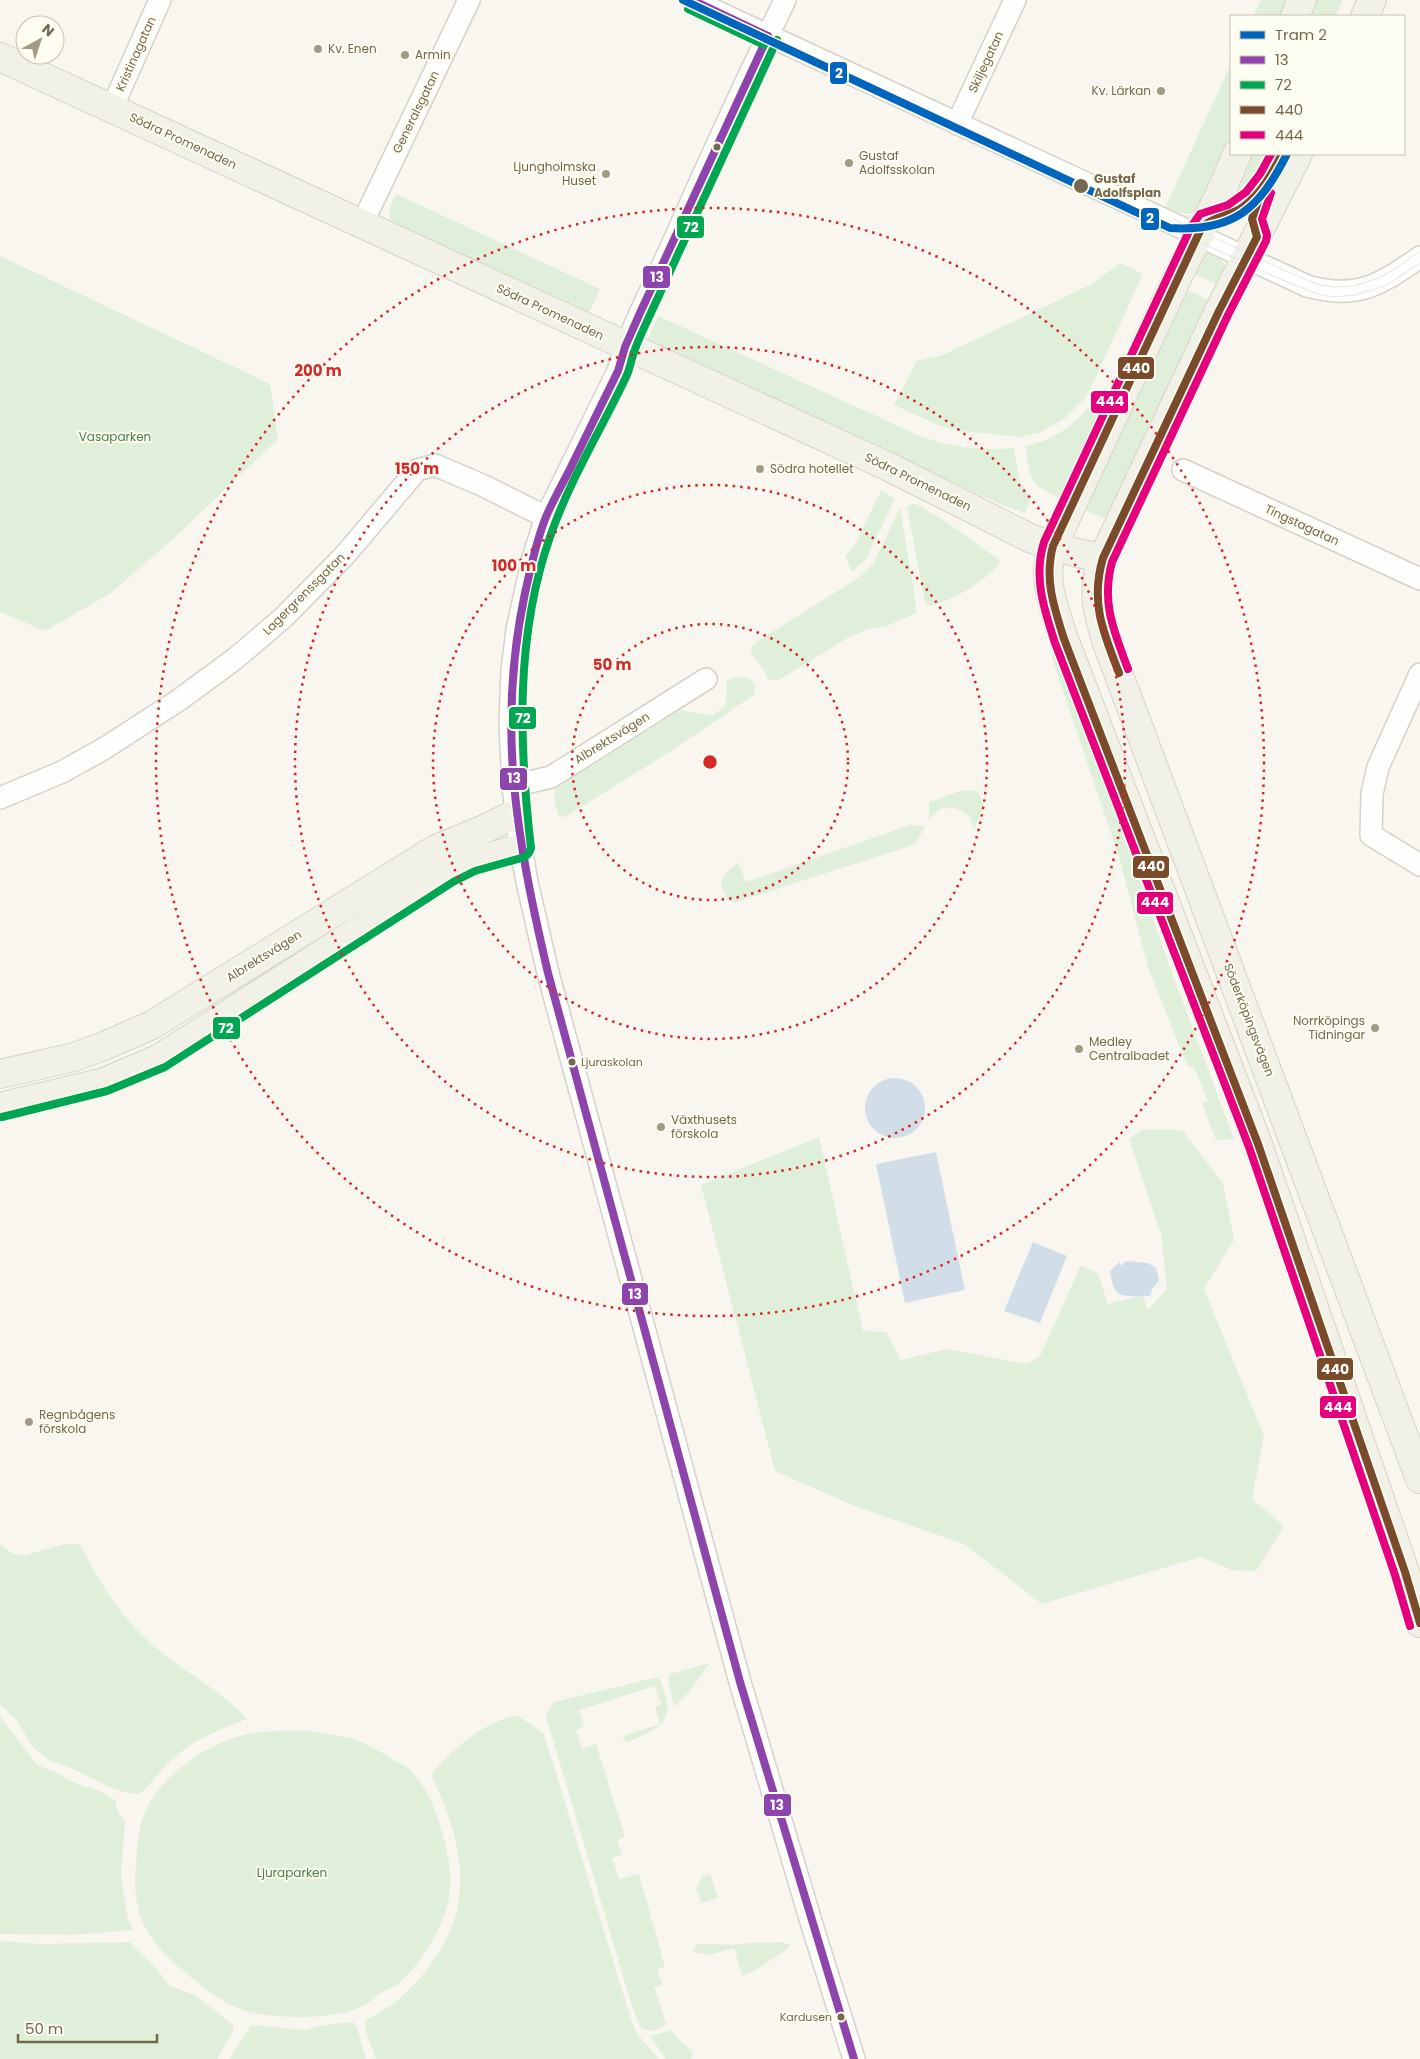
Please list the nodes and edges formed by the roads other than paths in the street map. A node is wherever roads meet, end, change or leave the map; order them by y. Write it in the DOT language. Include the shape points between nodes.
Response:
graph roads {
  1 [pos="160,0"];
  2 [pos="469,0"];
  3 [pos="692,0"];
  4 [pos="785,0"];
  5 [pos="1015,0"];
  6 [pos="1302,0"];
  7 [pos="1372,0"];
  8 [pos="1295,15"];
  9 [pos="1365,15"];
  10 [pos="768,36"];
  11 [pos="0,57"];
  12 [pos="112,108"];
  13 [pos="957,124"];
  14 [pos="1237,155"];
  15 [pos="1298,155"];
  16 [pos="362,224"];
  17 [pos="1198,235"];
  18 [pos="1420,257"];
  19 [pos="1246,259"];
  20 [pos="626,347"];
  21 [pos="1183,470"];
  22 [pos="546,517"];
  23 [pos="1054,546"];
  24 [pos="1103,558"];
  25 [pos="1420,579"];
  26 [pos="1420,674"];
  27 [pos="706,680"];
  28 [pos="513,786"];
  29 [pos="0,798"];
  30 [pos="517,813"];
  31 [pos="521,848"];
  32 [pos="1420,866"];
  33 [pos="0,1074"];
  34 [pos="0,1107"];
  35 [pos="1420,1479"];
  36 [pos="1420,1623"];
  37 [pos="854,2059"];
  1 -- 12 [label="street, Kristinagatan"];
  2 -- 16 [label="street, Generalsgatan"];
  3 -- 10 [label="street"];
  4 -- 10 [label="street"];
  5 -- 13 [label="street, Skiljegatan"];
  6 -- 8 [label="main road"];
  7 -- 9 [label="main road"];
  10 -- 13 [label="street"];
  10 -- 20 [label="street"];
  11 -- 12 [label="main road, Södra Promenaden"];
  12 -- 16 [label="main road, Södra Promenaden"];
  13 -- 17 [label="street"];
  14 -- 17 [label="main road"];
  15 -- 19 [label="main road, Söderköpingsvägen"];
  16 -- 20 [label="main road, Södra Promenaden"];
  17 -- 19 [label="street"];
  17 -- 23 [label="main road"];
  18 -- 19 [label="street" via="1389,279 1352,291 1335,292 1307,286"];
  19 -- 24 [label="main road, Söderköpingsvägen"];
  20 -- 22 [label="street" via="618,371"];
  20 -- 23 [label="main road, Södra Promenaden" via="934,488 1032,539"];
  21 -- 25 [label="street, Tingstagatan"];
  22 -- 28 [label="street" via="532,561 512,670"];
  22 -- 29 [label="street, Lagergrenssgatan" via="435,465 417,470 345,555 284,617 236,658 105,748 62,772"];
  23 -- 24 [label="main road, Södra Promenaden"];
  23 -- 36 [label="main road" via="1048,564 1048,582 1064,639 1258,1144"];
  24 -- 35 [label="main road, Söderköpingsvägen" via="1096,588 1107,643"];
  26 -- 32 [label="street" via="1378,767 1372,794 1371,835"];
  27 -- 28 [label="street, Albrektsvägen" via="551,777"];
  28 -- 30 [label="street"];
  30 -- 31 [label="street"];
  30 -- 33 [label="main road, Albrektsvägen" via="436,849 152,1025 74,1056"];
  31 -- 34 [label="main road" via="472,862 448,873 160,1058 104,1082"];
  31 -- 37 [label="street" via="548,973 740,1682"];
}
